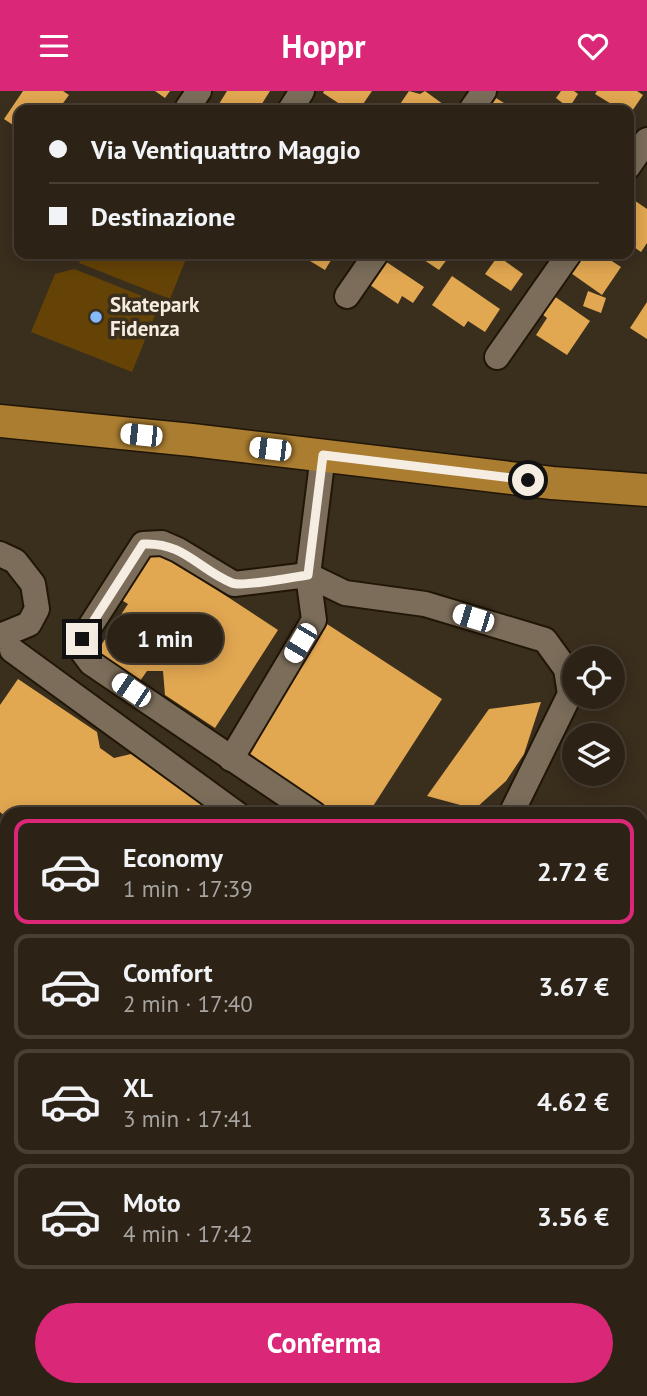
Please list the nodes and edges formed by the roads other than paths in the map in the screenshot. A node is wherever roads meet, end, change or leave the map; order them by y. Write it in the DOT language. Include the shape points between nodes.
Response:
graph roads {
  1 [pos="647,140"];
  2 [pos="634,158"];
  3 [pos="373,259"];
  4 [pos="566,259"];
  5 [pos="347,296"];
  6 [pos="497,357"];
  7 [pos="0,421"];
  8 [pos="323,455"];
  9 [pos="647,490"];
  10 [pos="0,554"];
  11 [pos="308,575"];
  12 [pos="6,643"];
  13 [pos="231,758"];
  14 [pos="228,807"];
  15 [pos="304,807"];
  16 [pos="514,807"];
  1 -- 2 [label="street"];
  3 -- 5 [label="street"];
  4 -- 6 [label="street"];
  7 -- 8 [label="main road"];
  8 -- 9 [label="main road"];
  8 -- 11 [label="street"];
  10 -- 12 [label="street" via="15,561 33,584 37,609 29,624"];
  11 -- 13 [label="street" via="314,620"];
  11 -- 13 [label="street" via="234,584 178,550 162,543 143,544 82,639 82,652 91,663"];
  11 -- 16 [label="street" via="345,593 425,604 545,641 566,669 570,694"];
  12 -- 14 [label="street"];
  13 -- 15 [label="street"];
}
